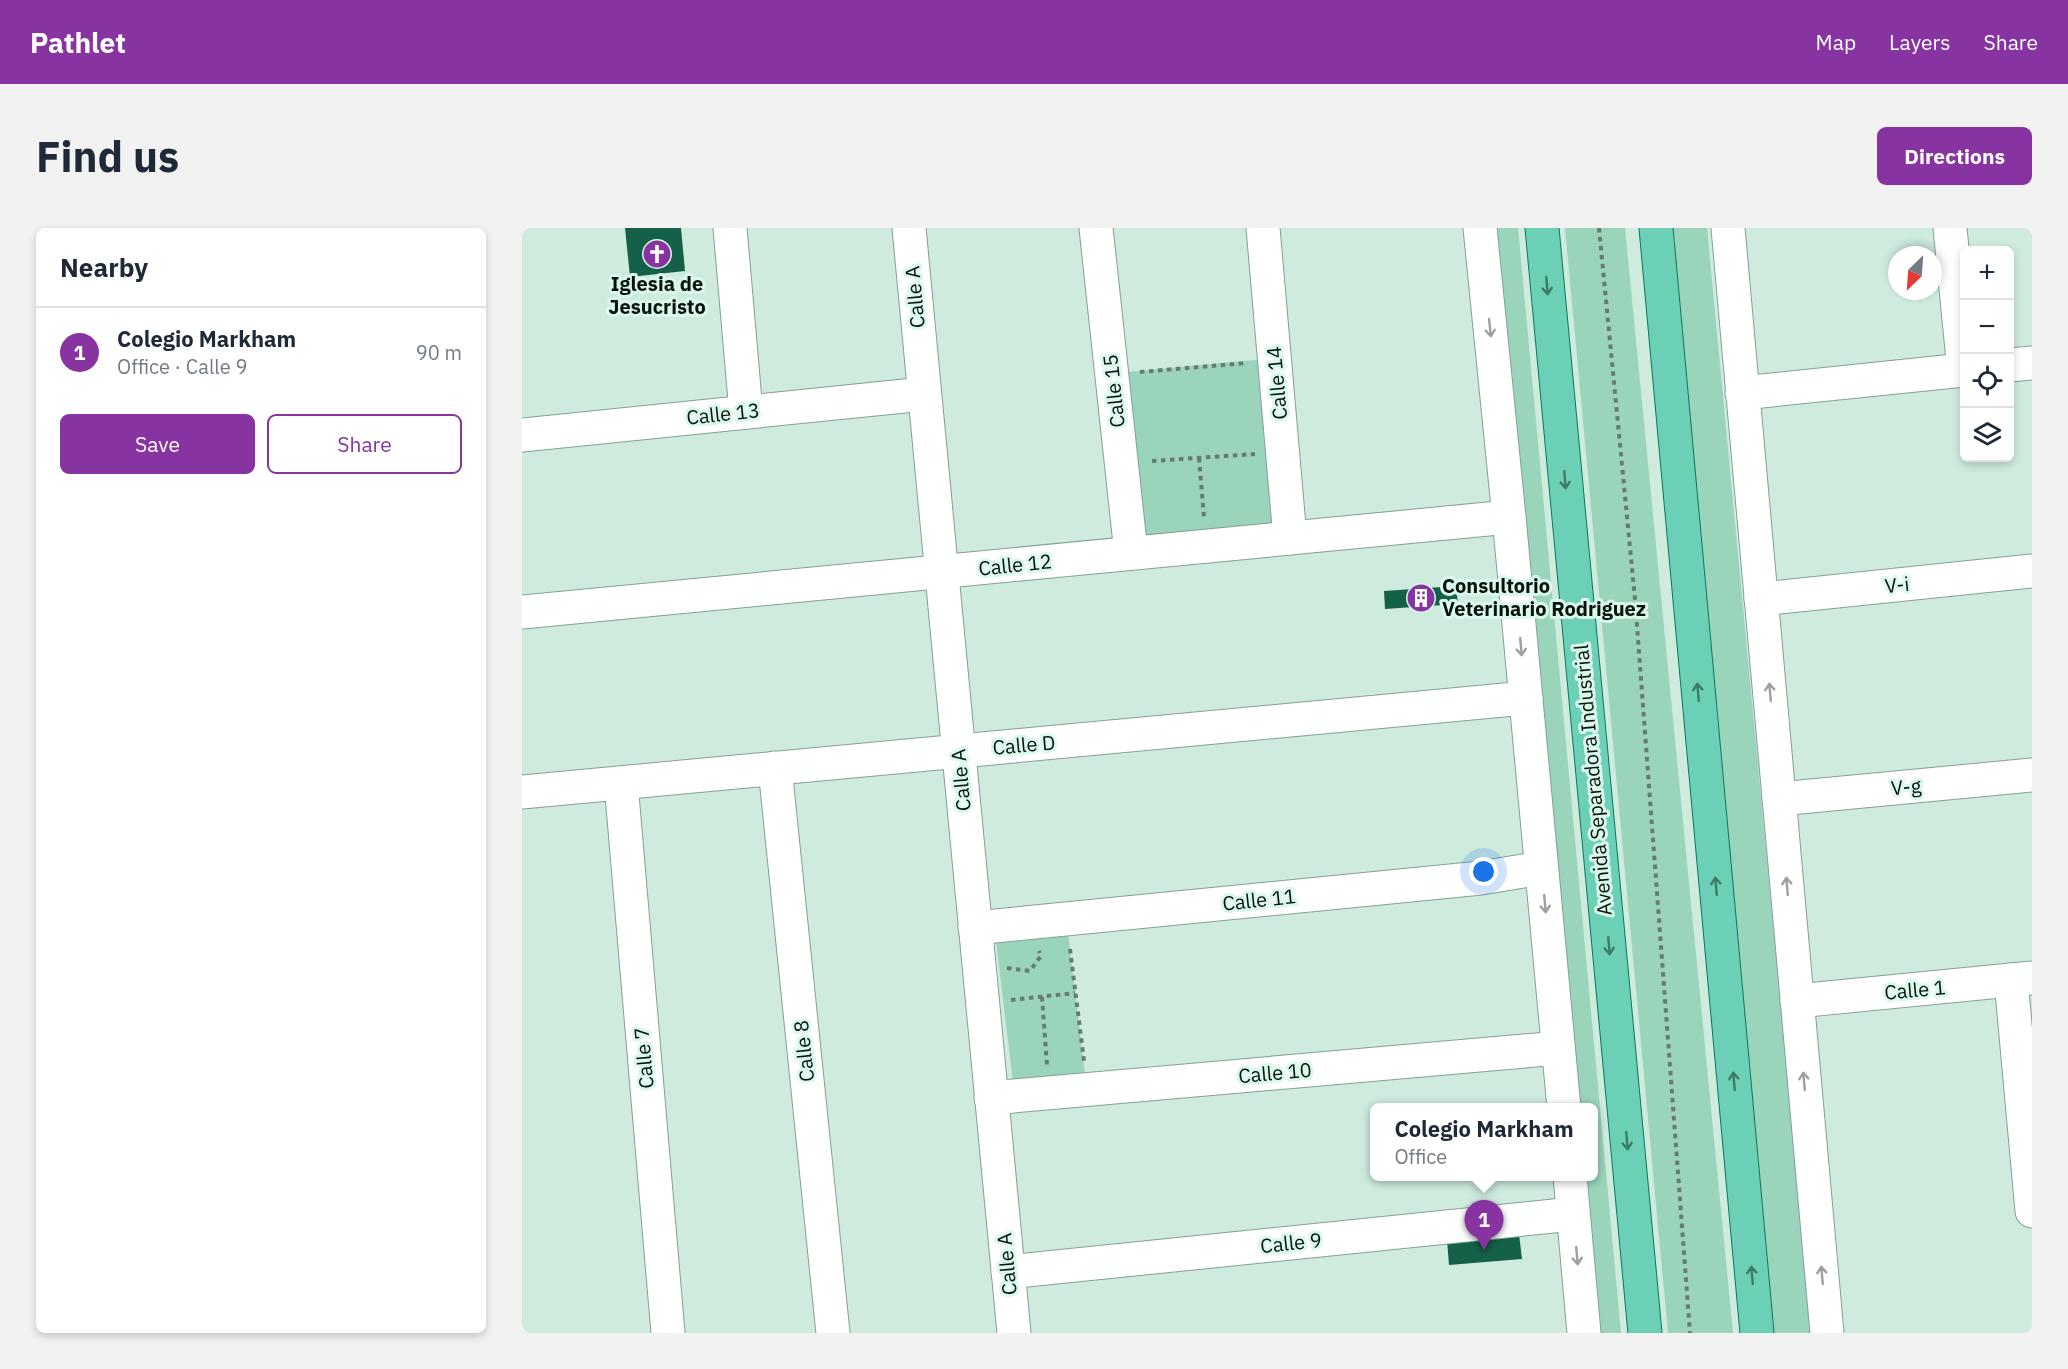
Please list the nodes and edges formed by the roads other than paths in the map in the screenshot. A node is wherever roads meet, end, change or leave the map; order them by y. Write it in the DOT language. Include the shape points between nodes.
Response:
graph roads {
  1 [pos="730,228"];
  2 [pos="909,228"];
  3 [pos="1096,228"];
  4 [pos="1263,228"];
  5 [pos="1480,228"];
  6 [pos="1542,228"];
  7 [pos="1656,228"];
  8 [pos="1728,228"];
  9 [pos="1950,228"];
  10 [pos="1962,354"];
  11 [pos="2032,363"];
  12 [pos="2014,365"];
  13 [pos="1960,370"];
  14 [pos="1742,393"];
  15 [pos="924,394"];
  16 [pos="746,412"];
  17 [pos="522,435"];
  18 [pos="1509,517"];
  19 [pos="1290,538"];
  20 [pos="1131,553"];
  21 [pos="2032,571"];
  22 [pos="941,572"];
  23 [pos="1761,599"];
  24 [pos="522,612"];
  25 [pos="1526,698"];
  26 [pos="958,751"];
  27 [pos="775,768"];
  28 [pos="2032,776"];
  29 [pos="621,783"];
  30 [pos="522,792"];
  31 [pos="1779,799"];
  32 [pos="1541,868"];
  33 [pos="975,928"];
  34 [pos="2021,979"];
  35 [pos="1797,1001"];
  36 [pos="1558,1048"];
  37 [pos="991,1098"];
  38 [pos="1564,1103"];
  39 [pos="1570,1181"];
  40 [pos="2032,1211"];
  41 [pos="1573,1214"];
  42 [pos="1008,1272"];
  43 [pos="668,1333"];
  44 [pos="832,1333"];
  45 [pos="1014,1333"];
  46 [pos="1584,1333"];
  47 [pos="1645,1333"];
  48 [pos="1757,1333"];
  49 [pos="1827,1333"];
  1 -- 16 [label="street"];
  2 -- 15 [label="street, Calle A"];
  3 -- 20 [label="street, Calle 15"];
  4 -- 19 [label="street, Calle 14"];
  5 -- 18 [label="street, one-way"];
  6 -- 47 [label="main road, Avenida Separadora Industrial, one-way"];
  48 -- 7 [label="main road, one-way"];
  8 -- 14 [label="street"];
  9 -- 10 [label="street"];
  11 -- 12 [label="street"];
  13 -- 14 [label="street"];
  14 -- 23 [label="street"];
  15 -- 16 [label="street, Calle 13"];
  15 -- 22 [label="street, Calle A"];
  16 -- 17 [label="street, Calle 13"];
  18 -- 19 [label="street, Calle 12"];
  18 -- 25 [label="street, one-way"];
  19 -- 20 [label="street, Calle 12"];
  20 -- 22 [label="street, Calle 12"];
  21 -- 23 [label="street, V-i"];
  22 -- 24 [label="street, Calle 12"];
  22 -- 26 [label="street, Calle A"];
  31 -- 23 [label="street, one-way"];
  25 -- 26 [label="street, Calle D"];
  25 -- 32 [label="street"];
  26 -- 27 [label="street, Calle D"];
  26 -- 33 [label="street, Calle A"];
  27 -- 29 [label="street, Calle D"];
  27 -- 44 [label="street, Calle 8"];
  28 -- 31 [label="street, V-g"];
  29 -- 30 [label="street, Calle D"];
  29 -- 43 [label="street, Calle 7"];
  35 -- 31 [label="street, one-way"];
  32 -- 33 [label="street, Calle 11" via="1481,878"];
  32 -- 36 [label="street, one-way"];
  33 -- 37 [label="street, Calle A"];
  34 -- 35 [label="street, Calle 1"];
  34 -- 40 [label="street"];
  49 -- 35 [label="street, one-way"];
  36 -- 37 [label="street, Calle 10"];
  36 -- 38 [label="street"];
  37 -- 42 [label="street, Calle A"];
  39 -- 41 [label="street"];
  41 -- 42 [label="street, Calle 9"];
  41 -- 46 [label="street, one-way"];
  42 -- 45 [label="street, Calle A"];
}
